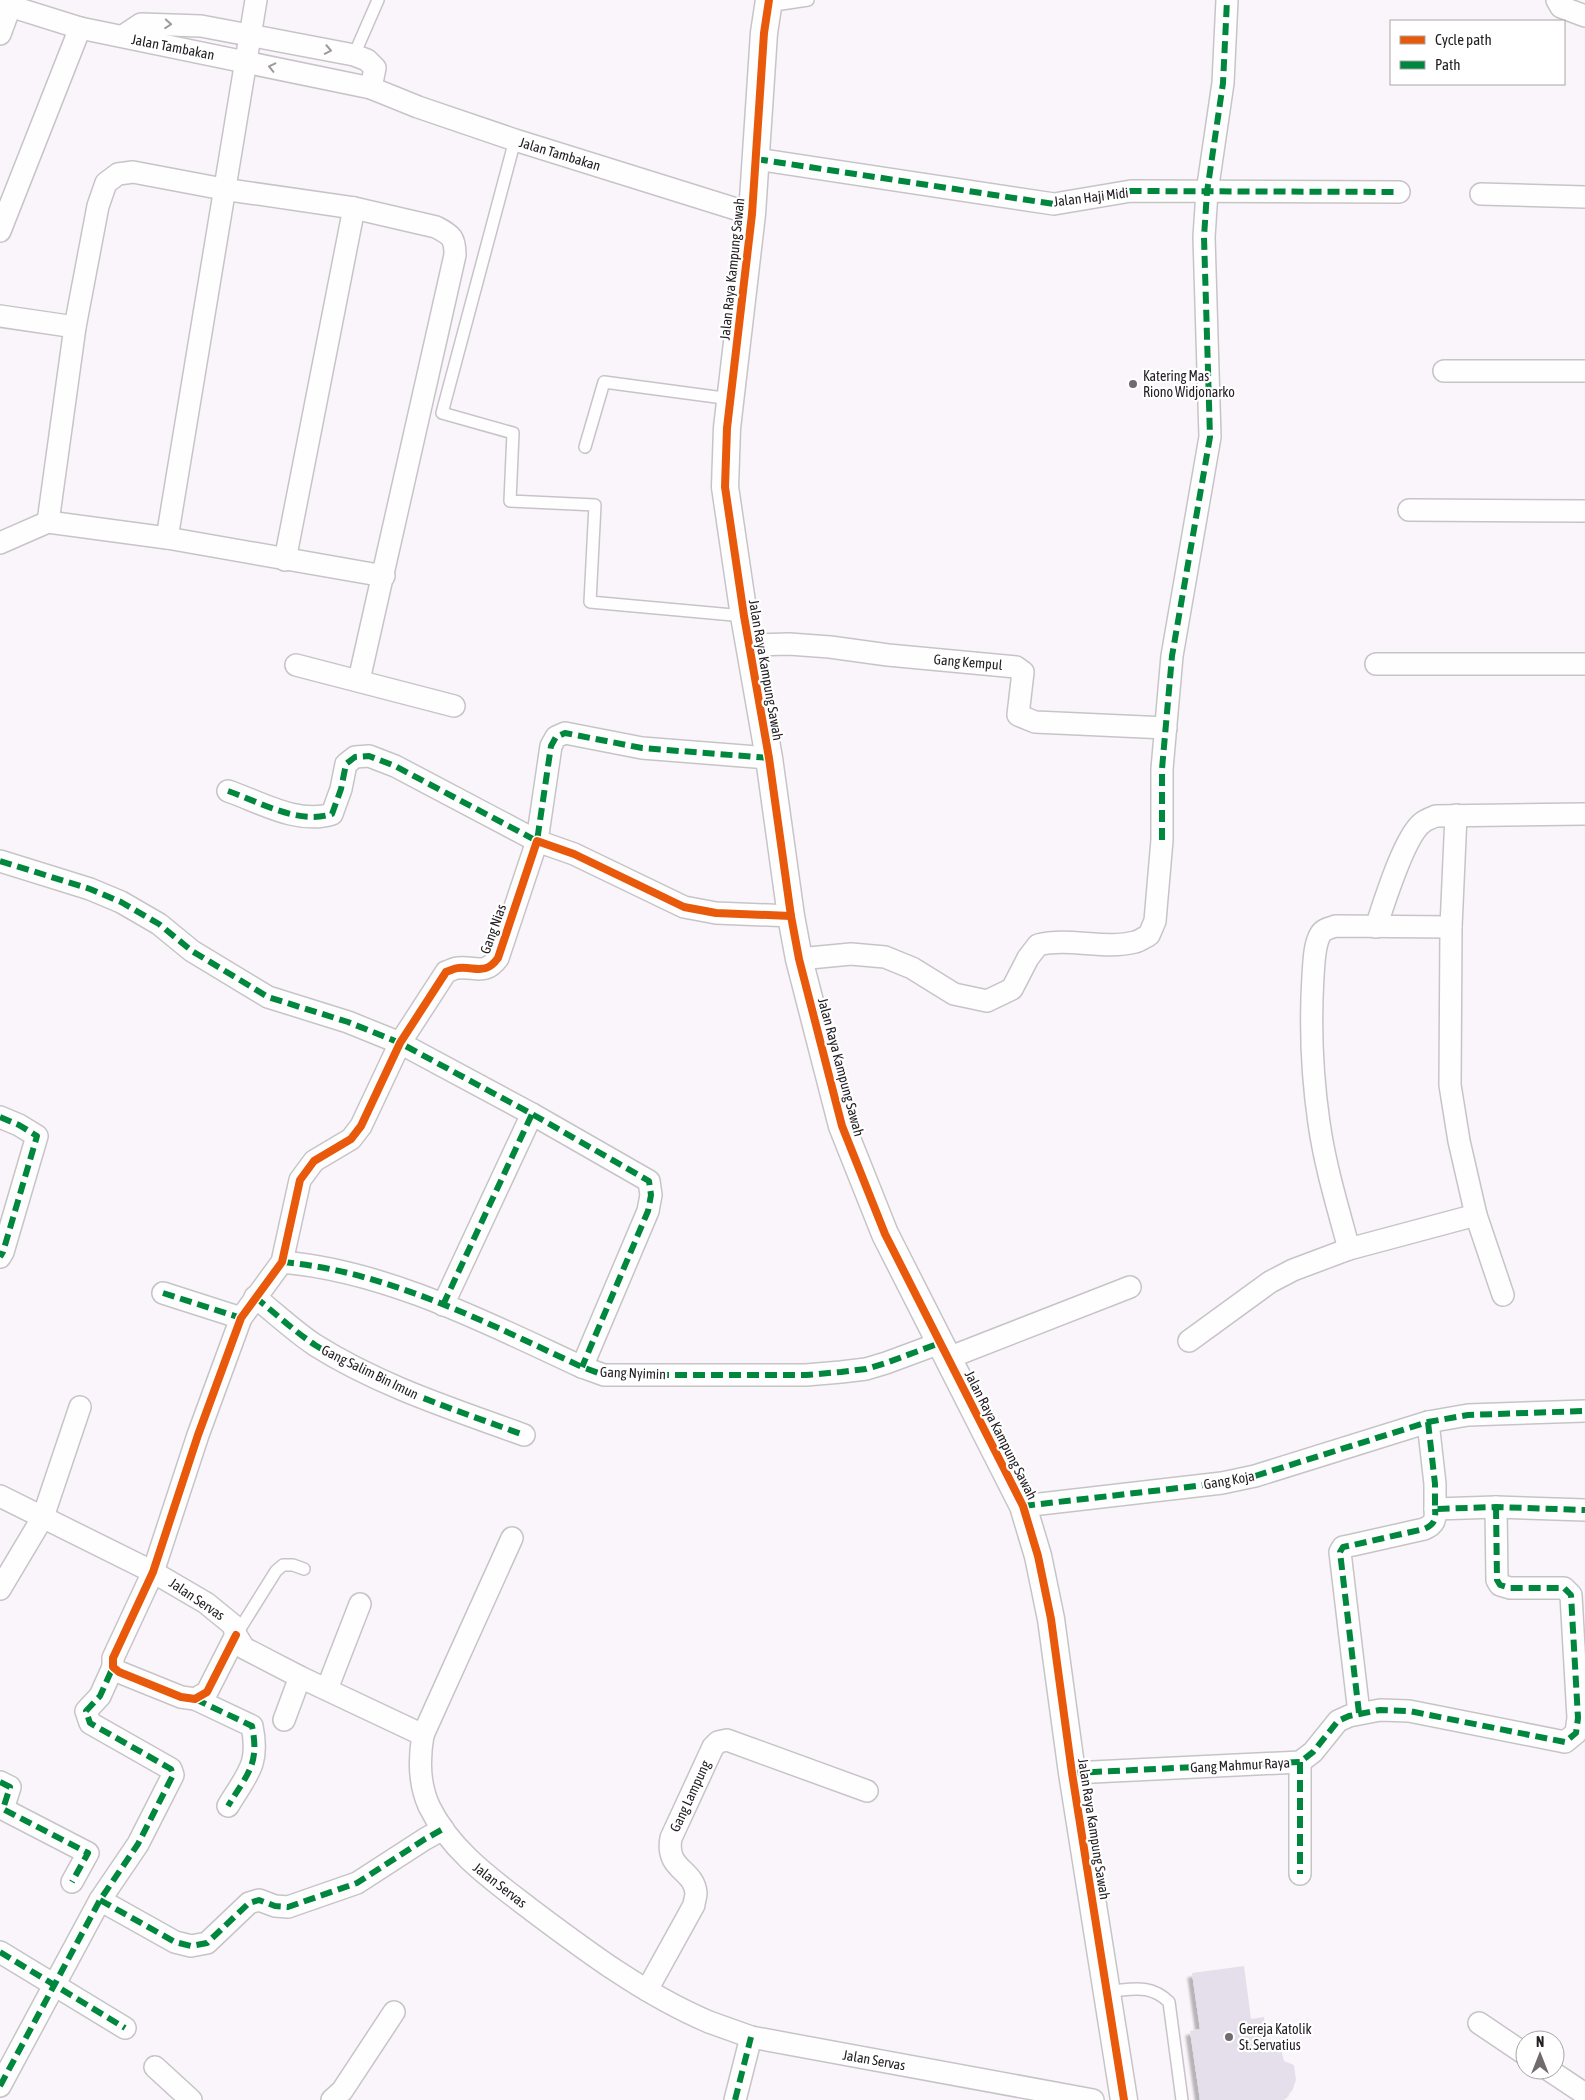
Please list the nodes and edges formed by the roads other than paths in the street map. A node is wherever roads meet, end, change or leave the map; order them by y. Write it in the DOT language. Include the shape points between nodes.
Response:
graph roads {
  1 [pos="256,0"];
  2 [pos="378,0"];
  3 [pos="808,0"];
  4 [pos="1227,0"];
  5 [pos="1556,0"];
  6 [pos="768,3"];
  7 [pos="5,5"];
  8 [pos="1585,16"];
  9 [pos="80,28"];
  10 [pos="0,34"];
  11 [pos="122,36"];
  12 [pos="250,36"];
  13 [pos="354,55"];
  14 [pos="246,61"];
  15 [pos="371,88"];
  16 [pos="515,140"];
  17 [pos="756,159"];
  18 [pos="223,189"];
  19 [pos="1207,192"];
  20 [pos="1399,192"];
  21 [pos="1481,194"];
  22 [pos="1585,197"];
  23 [pos="354,208"];
  24 [pos="752,214"];
  25 [pos="0,231"];
  26 [pos="0,316"];
  27 [pos="75,327"];
  28 [pos="1444,371"];
  29 [pos="1585,371"];
  30 [pos="731,399"];
  31 [pos="585,446"];
  32 [pos="1409,510"];
  33 [pos="1585,511"];
  34 [pos="48,522"];
  35 [pos="167,538"];
  36 [pos="0,543"];
  37 [pos="285,560"];
  38 [pos="384,576"];
  39 [pos="744,616"];
  40 [pos="750,645"];
  41 [pos="296,664"];
  42 [pos="1376,664"];
  43 [pos="1585,664"];
  44 [pos="359,680"];
  45 [pos="454,706"];
  46 [pos="1166,728"];
  47 [pos="769,758"];
  48 [pos="228,791"];
  49 [pos="1585,814"];
  50 [pos="1456,815"];
  51 [pos="537,841"];
  52 [pos="0,861"];
  53 [pos="791,916"];
  54 [pos="1376,927"];
  55 [pos="1452,927"];
  56 [pos="799,959"];
  57 [pos="400,1043"];
  58 [pos="532,1114"];
  59 [pos="0,1117"];
  60 [pos="1476,1216"];
  61 [pos="1348,1249"];
  62 [pos="0,1257"];
  63 [pos="282,1262"];
  64 [pos="1130,1286"];
  65 [pos="163,1294"];
  66 [pos="1503,1295"];
  67 [pos="255,1297"];
  68 [pos="442,1304"];
  69 [pos="241,1318"];
  70 [pos="1189,1341"];
  71 [pos="944,1350"];
  72 [pos="582,1367"];
  73 [pos="80,1407"];
  74 [pos="1585,1411"];
  75 [pos="1428,1422"];
  76 [pos="524,1435"];
  77 [pos="0,1496"];
  78 [pos="1023,1506"];
  79 [pos="1496,1507"];
  80 [pos="1435,1509"];
  81 [pos="1585,1510"];
  82 [pos="43,1517"];
  83 [pos="512,1538"];
  84 [pos="304,1569"];
  85 [pos="153,1572"];
  86 [pos="0,1589"];
  87 [pos="360,1604"];
  88 [pos="236,1636"];
  89 [pos="113,1667"];
  90 [pos="300,1677"];
  91 [pos="328,1689"];
  92 [pos="195,1699"];
  93 [pos="1359,1713"];
  94 [pos="284,1720"];
  95 [pos="424,1735"];
  96 [pos="1300,1762"];
  97 [pos="1072,1773"];
  98 [pos="0,1782"];
  99 [pos="867,1791"];
  100 [pos="228,1806"];
  101 [pos="443,1829"];
  102 [pos="1300,1874"];
  103 [pos="72,1882"];
  104 [pos="100,1900"];
  105 [pos="0,1952"];
  106 [pos="54,1985"];
  107 [pos="648,1990"];
  108 [pos="1107,1991"];
  109 [pos="394,2012"];
  110 [pos="1479,2023"];
  111 [pos="125,2028"];
  112 [pos="752,2038"];
  113 [pos="1515,2047"];
  114 [pos="155,2066"];
  115 [pos="1564,2080"];
  116 [pos="0,2086"];
  117 [pos="1580,2092"];
  118 [pos="342,2097"];
  119 [pos="191,2100"];
  120 [pos="735,2100"];
  121 [pos="1093,2100"];
  122 [pos="1124,2100"];
  123 [pos="1182,2100"];
  1 -- 12 [label="street"];
  2 -- 13 [label="lane"];
  3 -- 6 [label="lane"];
  4 -- 19 [label="street" via="1223,83"];
  5 -- 8 [label="street" via="1561,7"];
  6 -- 17 [label="street, Jalan Raya Kampung Sawah"];
  7 -- 9 [label="street, Jalan Tambakan"];
  7 -- 10 [label="street"];
  9 -- 11 [label="street, Jalan Tambakan"];
  9 -- 25 [label="street"];
  11 -- 12 [label="street, Jalan Tambakan, one-way" via="141,24 201,26"];
  11 -- 14 [label="street, Jalan Tambakan"];
  12 -- 13 [label="street, Jalan Tambakan, one-way"];
  12 -- 14 [label="street"];
  13 -- 15 [label="street, Jalan Tambakan" via="367,60 375,68"];
  15 -- 14 [label="street, Jalan Tambakan, one-way"];
  14 -- 18 [label="street"];
  15 -- 16 [label="street, Jalan Tambakan"];
  16 -- 24 [label="street, Jalan Tambakan"];
  16 -- 39 [label="lane" via="442,413 513,433 510,501 595,505 590,602"];
  17 -- 19 [label="street, Jalan Haji Midi" via="1054,204 1131,191"];
  17 -- 24 [label="street, Jalan Raya Kampung Sawah"];
  18 -- 23 [label="street"];
  18 -- 27 [label="street" via="133,172 118,174 106,183 98,206"];
  18 -- 35 [label="street"];
  19 -- 20 [label="street, Jalan Haji Midi"];
  19 -- 46 [label="street" via="1204,236 1210,436 1172,656"];
  21 -- 22 [label="street"];
  23 -- 37 [label="street"];
  23 -- 38 [label="street" via="436,226 455,241 455,255"];
  24 -- 30 [label="street, Jalan Raya Kampung Sawah"];
  26 -- 27 [label="street"];
  27 -- 34 [label="street"];
  28 -- 29 [label="street"];
  30 -- 31 [label="lane" via="604,382"];
  30 -- 39 [label="street, Jalan Raya Kampung Sawah" via="725,488"];
  32 -- 33 [label="street"];
  34 -- 35 [label="street"];
  34 -- 36 [label="street"];
  35 -- 37 [label="street"];
  37 -- 38 [label="street"];
  38 -- 44 [label="street"];
  39 -- 40 [label="street, Jalan Raya Kampung Sawah"];
  40 -- 46 [label="street, Gang Kempul" via="830,647 1016,667 1023,672 1018,715 1027,719"];
  40 -- 47 [label="street, Jalan Raya Kampung Sawah"];
  41 -- 44 [label="street"];
  42 -- 43 [label="street"];
  44 -- 45 [label="street"];
  46 -- 56 [label="street" via="1162,769 1162,840 1155,921 1150,935 1136,942 1116,944 1052,941 1038,945 1012,988 986,1001 954,994 912,968 885,957 851,954"];
  47 -- 51 [label="street" via="642,748 565,734 556,737 551,746"];
  47 -- 53 [label="street, Jalan Raya Kampung Sawah"];
  48 -- 51 [label="street" via="287,812 318,818 332,814 346,764 355,757 369,756 395,766"];
  49 -- 50 [label="street"];
  50 -- 54 [label="street" via="1436,816 1422,822 1413,834 1391,882"];
  50 -- 55 [label="street"];
  51 -- 53 [label="street" via="574,854 684,907 716,913"];
  51 -- 57 [label="street, Gang Nias" via="498,958 484,970 457,968 446,972"];
  52 -- 57 [label="street" via="121,902 159,924 223,972 268,997 348,1022"];
  53 -- 56 [label="street, Jalan Raya Kampung Sawah"];
  54 -- 55 [label="street"];
  54 -- 61 [label="street" via="1336,926 1321,932 1314,962 1312,1043 1319,1124"];
  55 -- 60 [label="street" via="1450,1085"];
  56 -- 71 [label="street, Jalan Raya Kampung Sawah" via="842,1126 885,1234"];
  57 -- 58 [label="street"];
  57 -- 63 [label="street, Gang Nias" via="361,1126 351,1139 314,1161 300,1180"];
  58 -- 68 [label="street"];
  58 -- 72 [label="street" via="649,1181 648,1211"];
  59 -- 62 [label="street" via="37,1136"];
  60 -- 61 [label="street"];
  60 -- 66 [label="street"];
  61 -- 70 [label="street" via="1270,1282"];
  63 -- 67 [label="street"];
  63 -- 68 [label="street, Gang Nyimin" via="346,1273"];
  64 -- 71 [label="street, Gang Nyimin"];
  65 -- 69 [label="street"];
  67 -- 69 [label="street"];
  67 -- 76 [label="street, Gang Salim Bin Imun" via="314,1344 340,1359 403,1391"];
  68 -- 72 [label="street, Gang Nyimin"];
  69 -- 85 [label="street"];
  71 -- 72 [label="street, Gang Nyimin" via="841,1372 806,1374 604,1374"];
  71 -- 78 [label="street, Jalan Raya Kampung Sawah"];
  73 -- 82 [label="street"];
  74 -- 75 [label="street, Gang Koja" via="1468,1415"];
  75 -- 78 [label="street, Gang Koja" via="1255,1476 1222,1483"];
  75 -- 80 [label="street"];
  77 -- 82 [label="street, Jalan Servas"];
  78 -- 97 [label="street, Jalan Raya Kampung Sawah" via="1038,1556 1051,1619"];
  79 -- 80 [label="street"];
  79 -- 81 [label="street"];
  79 -- 93 [label="street, Gang Mahmur Raya" via="1497,1580 1500,1585 1510,1588 1564,1588 1571,1595 1578,1718 1576,1733 1565,1742 1409,1711"];
  80 -- 93 [label="street" via="1436,1518 1432,1526 1353,1545 1340,1552"];
  82 -- 85 [label="street, Jalan Servas"];
  82 -- 86 [label="street"];
  83 -- 95 [label="street"];
  84 -- 88 [label="lane" via="283,1565 276,1571"];
  85 -- 88 [label="street, Jalan Servas" via="220,1612 234,1625"];
  85 -- 89 [label="street" via="113,1658"];
  87 -- 91 [label="street"];
  88 -- 90 [label="street, Jalan Servas" via="244,1648"];
  88 -- 92 [label="street" via="207,1692"];
  89 -- 92 [label="street" via="182,1698"];
  89 -- 104 [label="street" via="100,1696 86,1711 90,1723 171,1769 173,1776 138,1844"];
  90 -- 91 [label="street, Jalan Servas"];
  90 -- 94 [label="street"];
  91 -- 95 [label="street, Jalan Servas"];
  92 -- 100 [label="street" via="252,1726 256,1743 254,1763"];
  93 -- 96 [label="street, Gang Mahmur Raya" via="1338,1721 1313,1752"];
  95 -- 101 [label="street, Jalan Servas" via="420,1754 421,1778 428,1805"];
  96 -- 97 [label="street, Gang Mahmur Raya"];
  96 -- 102 [label="street"];
  97 -- 108 [label="street, Jalan Raya Kampung Sawah"];
  98 -- 103 [label="street" via="10,1787 3,1809 88,1853"];
  99 -- 107 [label="street, Gang Lampung" via="726,1740 718,1742 671,1838 670,1856 692,1881 696,1893 694,1905"];
  101 -- 104 [label="street" via="357,1883 288,1908 259,1900 249,1903 207,1943 191,1946 175,1942"];
  101 -- 107 [label="street, Jalan Servas" via="475,1867 585,1950"];
  104 -- 106 [label="street"];
  105 -- 106 [label="street"];
  106 -- 111 [label="street"];
  106 -- 116 [label="street"];
  107 -- 112 [label="street, Jalan Servas" via="707,2021"];
  108 -- 122 [label="street, Jalan Raya Kampung Sawah"];
  108 -- 123 [label="lane" via="1151,1989 1168,2002"];
  109 -- 118 [label="street"];
  110 -- 113 [label="street"];
  112 -- 120 [label="street"];
  112 -- 121 [label="street, Jalan Servas"];
  114 -- 119 [label="street"];
  115 -- 117 [label="street"];
}
